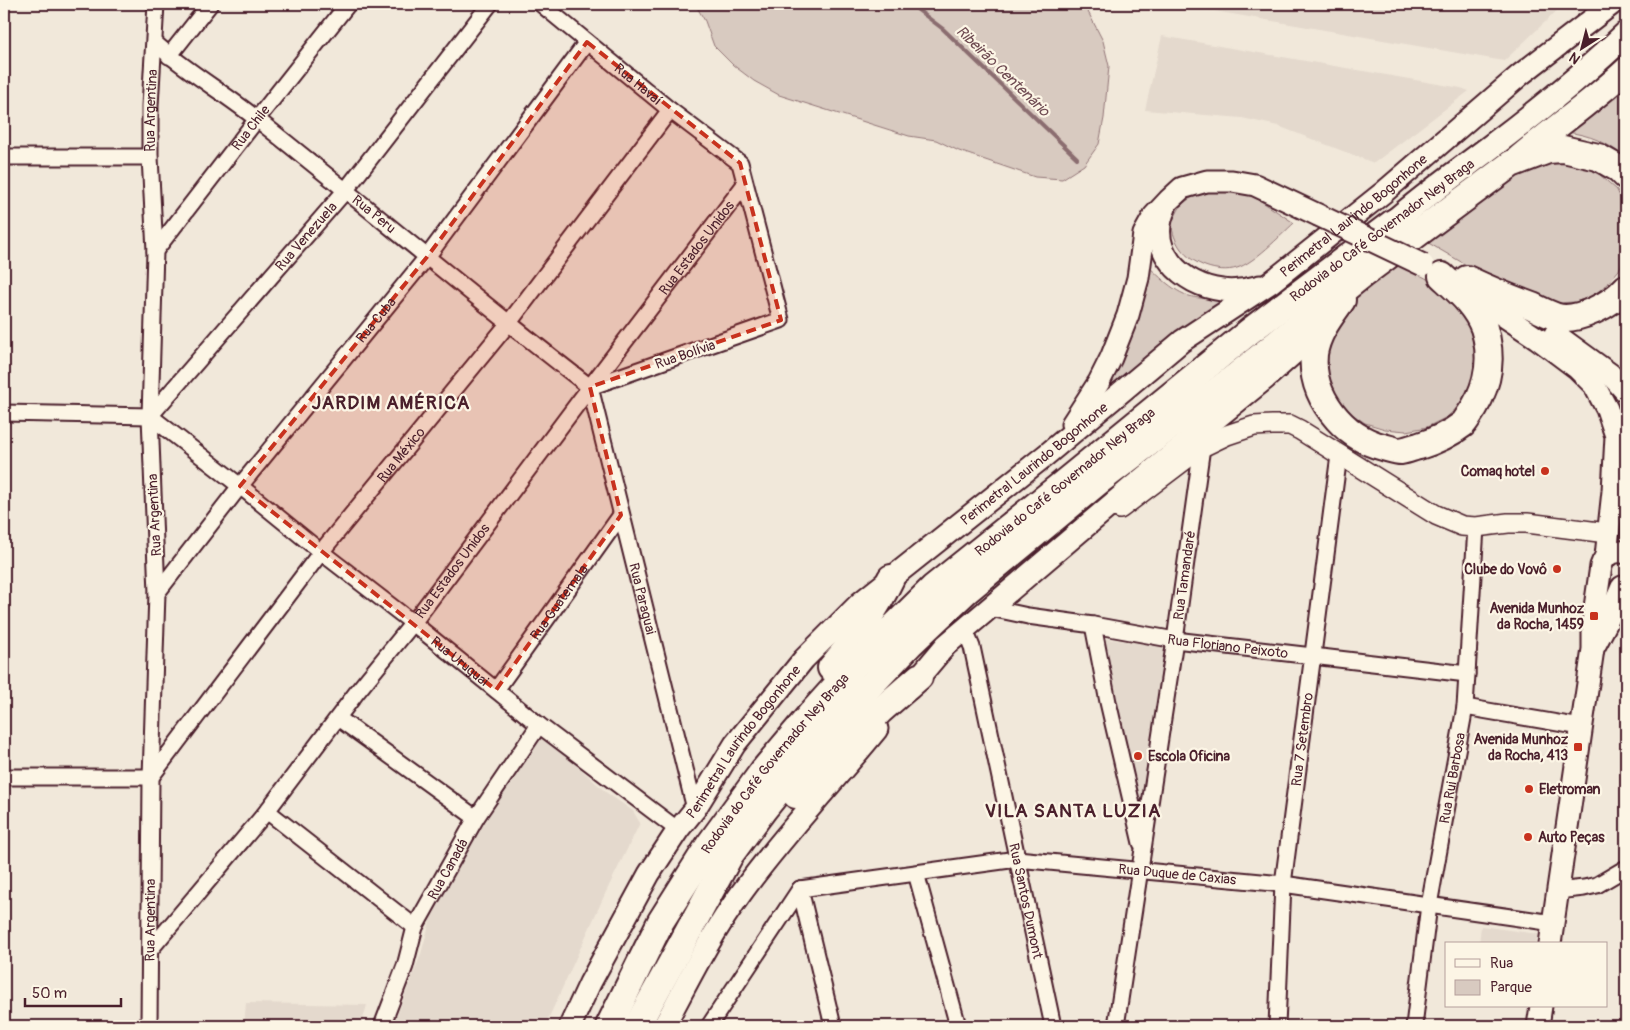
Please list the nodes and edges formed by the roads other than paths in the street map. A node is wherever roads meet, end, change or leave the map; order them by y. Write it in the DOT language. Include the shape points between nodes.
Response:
graph roads {
  1 [pos="156,4"];
  2 [pos="210,4"];
  3 [pos="348,4"];
  4 [pos="490,4"];
  5 [pos="540,4"];
  6 [pos="1612,4"];
  7 [pos="1626,34"];
  8 [pos="587,42"];
  9 [pos="154,43"];
  10 [pos="169,56"];
  11 [pos="1626,70"];
  12 [pos="670,110"];
  13 [pos="257,119"];
  14 [pos="4,157"];
  15 [pos="150,157"];
  16 [pos="1511,164"];
  17 [pos="1626,176"];
  18 [pos="745,184"];
  19 [pos="345,191"];
  20 [pos="1168,200"];
  21 [pos="1394,222"];
  22 [pos="155,251"];
  23 [pos="427,257"];
  24 [pos="1432,270"];
  25 [pos="1362,276"];
  26 [pos="1467,279"];
  27 [pos="1270,283"];
  28 [pos="1626,288"];
  29 [pos="1326,322"];
  30 [pos="508,324"];
  31 [pos="590,387"];
  32 [pos="1626,392"];
  33 [pos="4,413"];
  34 [pos="150,416"];
  35 [pos="1202,447"];
  36 [pos="1046,455"];
  37 [pos="1339,455"];
  38 [pos="240,486"];
  39 [pos="621,515"];
  40 [pos="1476,527"];
  41 [pos="1608,533"];
  42 [pos="322,552"];
  43 [pos="1611,560"];
  44 [pos="1031,574"];
  45 [pos="891,578"];
  46 [pos="1624,586"];
  47 [pos="157,593"];
  48 [pos="990,608"];
  49 [pos="413,623"];
  50 [pos="1093,625"];
  51 [pos="965,630"];
  52 [pos="1175,640"];
  53 [pos="1593,649"];
  54 [pos="1313,657"];
  55 [pos="1467,674"];
  56 [pos="919,677"];
  57 [pos="496,690"];
  58 [pos="1465,707"];
  59 [pos="338,718"];
  60 [pos="539,725"];
  61 [pos="1581,727"];
  62 [pos="151,777"];
  63 [pos="4,778"];
  64 [pos="695,809"];
  65 [pos="267,811"];
  66 [pos="476,818"];
  67 [pos="678,830"];
  68 [pos="1143,850"];
  69 [pos="1017,859"];
  70 [pos="1626,868"];
  71 [pos="1140,871"];
  72 [pos="916,873"];
  73 [pos="691,874"];
  74 [pos="1283,884"];
  75 [pos="800,889"];
  76 [pos="1557,891"];
  77 [pos="1429,905"];
  78 [pos="690,926"];
  79 [pos="415,927"];
  80 [pos="1552,934"];
  81 [pos="150,950"];
  82 [pos="1541,1008"];
  83 [pos="149,1026"];
  84 [pos="382,1026"];
  85 [pos="570,1026"];
  86 [pos="609,1026"];
  87 [pos="637,1026"];
  88 [pos="664,1026"];
  89 [pos="709,1026"];
  90 [pos="833,1026"];
  91 [pos="958,1026"];
  92 [pos="1053,1026"];
  93 [pos="1116,1026"];
  94 [pos="1277,1026"];
  95 [pos="1414,1026"];
  96 [pos="1538,1026"];
  1 -- 9 [label="street, Rua Argentina"];
  2 -- 10 [label="street"];
  3 -- 13 [label="street, Rua Chile"];
  4 -- 19 [label="street, Rua Venezuela"];
  5 -- 8 [label="street, Rua Havaí"];
  6 -- 27 [label="main road, Perimetral Laurindo Bogonhone" via="1520,75 1384,192"];
  7 -- 21 [label="highway, Rodovia do Café Governador Ney Braga" via="1527,118"];
  8 -- 12 [label="street, Rua Havaí"];
  8 -- 23 [label="street, Rua Cuba"];
  9 -- 10 [label="street, Rua Peru"];
  9 -- 15 [label="street, Rua Argentina"];
  10 -- 13 [label="street, Rua Peru"];
  11 -- 16 [label="highway, Rodovia do Café Governador Ney Braga"];
  12 -- 18 [label="street, Rua Havaí" via="740,163"];
  12 -- 30 [label="street, Rua México"];
  13 -- 19 [label="street, Rua Peru"];
  13 -- 22 [label="street, Rua Chile"];
  14 -- 15 [label="street"];
  15 -- 22 [label="street, Rua Argentina"];
  16 -- 17 [label="highway" via="1548,150 1563,149 1598,157"];
  16 -- 25 [label="highway, Rodovia do Café Governador Ney Braga"];
  18 -- 31 [label="street, Rua Estados Unidos"];
  18 -- 31 [label="street, Rua Bolívia" via="781,320"];
  19 -- 23 [label="street, Rua Peru"];
  19 -- 34 [label="street, Rua Venezuela"];
  20 -- 24 [label="main road, bridge" via="1182,188 1207,181 1255,185"];
  20 -- 27 [label="main road" via="1162,215 1160,242 1167,258 1181,274 1198,284 1221,290 1241,291"];
  20 -- 36 [label="main road" via="1144,234 1136,287 1111,358 1086,404"];
  21 -- 73 [label="highway, Rodovia do Café Governador Ney Braga" via="1250,331 933,588 854,665 810,715 763,771"];
  22 -- 34 [label="street, Rua Argentina"];
  23 -- 30 [label="street, Rua Peru"];
  23 -- 38 [label="street, Rua Cuba"];
  24 -- 26 [label="main road" via="1451,272"];
  24 -- 29 [label="highway" via="1472,306 1484,328 1489,372 1482,394 1464,423 1435,441 1400,451 1359,438 1336,419 1316,382 1314,367 1314,353"];
  24 -- 41 [label="main road" via="1537,338 1594,385 1616,436 1614,491"];
  25 -- 29 [label="highway"];
  25 -- 78 [label="highway, Rodovia do Café Governador Ney Braga" via="1098,482 965,592 911,643 827,731 764,809 730,855"];
  26 -- 28 [label="highway" via="1558,317 1579,316 1598,308"];
  26 -- 32 [label="main road" via="1587,357 1610,374"];
  27 -- 36 [label="main road, Perimetral Laurindo Bogonhone" via="1182,341"];
  29 -- 44 [label="main road" via="1266,378"];
  30 -- 31 [label="street, Rua Peru"];
  30 -- 42 [label="street, Rua México"];
  31 -- 39 [label="street, Rua Paraguai"];
  31 -- 49 [label="street, Rua Estados Unidos"];
  33 -- 34 [label="street"];
  34 -- 38 [label="street, Rua Uruguai"];
  34 -- 47 [label="street, Rua Argentina"];
  35 -- 37 [label="street" via="1254,426 1290,425"];
  35 -- 44 [label="street"];
  35 -- 52 [label="street, Rua Tamandaré"];
  36 -- 45 [label="main road, Perimetral Laurindo Bogonhone"];
  37 -- 40 [label="street" via="1436,514 1462,526"];
  37 -- 54 [label="street, Rua 7 Setembro"];
  38 -- 42 [label="street, Rua Uruguai"];
  38 -- 47 [label="street, Rua Cuba"];
  39 -- 57 [label="street, Rua Guatemala"];
  39 -- 64 [label="street, Rua Paraguai"];
  40 -- 41 [label="street" via="1527,523"];
  40 -- 55 [label="street, Rua Rui Barbosa"];
  41 -- 43 [label="main road"];
  42 -- 49 [label="street, Rua Uruguai"];
  42 -- 62 [label="street, Rua México"];
  43 -- 46 [label="main road" via="1606,582"];
  43 -- 53 [label="main road" via="1593,621"];
  44 -- 48 [label="main road"];
  45 -- 64 [label="main road, Perimetral Laurindo Bogonhone" via="860,603 804,659 735,744"];
  45 -- 73 [label="highway" via="880,602 851,643 759,759 711,830"];
  46 -- 53 [label="main road"];
  47 -- 62 [label="street, Rua Argentina"];
  48 -- 50 [label="street, Rua Floriano Peixoto"];
  48 -- 51 [label="main road"];
  49 -- 57 [label="street, Rua Uruguai"];
  49 -- 59 [label="street, Rua Estados Unidos"];
  50 -- 52 [label="street, Rua Floriano Peixoto"];
  50 -- 68 [label="street, Rua Tamandaré"];
  51 -- 56 [label="main road"];
  51 -- 69 [label="street, Rua Santos Dumont" via="973,653"];
  52 -- 54 [label="street, Rua Floriano Peixoto"];
  52 -- 68 [label="street, Rua Tamandaré"];
  53 -- 61 [label="main road"];
  54 -- 55 [label="street, Rua Floriano Peixoto"];
  54 -- 74 [label="street, Rua 7 Setembro"];
  55 -- 58 [label="street, Rua Rui Barbosa"];
  56 -- 78 [label="highway" via="798,792"];
  56 -- 88 [label="main road" via="741,893"];
  57 -- 60 [label="street, Rua Uruguai"];
  58 -- 61 [label="street"];
  58 -- 77 [label="street, Rua Rui Barbosa"];
  59 -- 65 [label="street, Rua Estados Unidos"];
  59 -- 66 [label="street"];
  60 -- 66 [label="street, Rua Canadá"];
  60 -- 67 [label="street, Rua Uruguai"];
  61 -- 76 [label="main road"];
  62 -- 63 [label="street"];
  62 -- 81 [label="street, Rua Argentina"];
  64 -- 67 [label="main road, Perimetral Laurindo Bogonhone"];
  65 -- 79 [label="street"];
  65 -- 81 [label="street, Rua Estados Unidos"];
  66 -- 79 [label="street, Rua Canadá"];
  67 -- 85 [label="main road, Perimetral Laurindo Bogonhone" via="633,901"];
  68 -- 71 [label="street, Rua Tamandaré"];
  69 -- 71 [label="street, Rua Duque de Caxias"];
  69 -- 72 [label="street, Rua Duque de Caxias"];
  69 -- 92 [label="street, Rua Santos Dumont"];
  70 -- 76 [label="street" via="1597,884"];
  71 -- 74 [label="street, Rua Duque de Caxias"];
  71 -- 93 [label="street, Rua Tamandaré"];
  72 -- 75 [label="street, Rua Duque de Caxias"];
  72 -- 91 [label="street"];
  73 -- 86 [label="highway, Rodovia do Café Governador Ney Braga" via="661,921"];
  74 -- 77 [label="street, Rua Duque de Caxias"];
  74 -- 94 [label="street, Rua 7 Setembro"];
  75 -- 89 [label="street"];
  75 -- 90 [label="street"];
  76 -- 80 [label="main road"];
  77 -- 80 [label="street, Rua Duque de Caxias"];
  77 -- 95 [label="street, Rua Rui Barbosa"];
  78 -- 87 [label="highway, Rodovia do Café Governador Ney Braga"];
  79 -- 84 [label="street, Rua Canadá" via="405,966"];
  81 -- 83 [label="street, Rua Argentina"];
  82 -- 96 [label="main road"];
}
